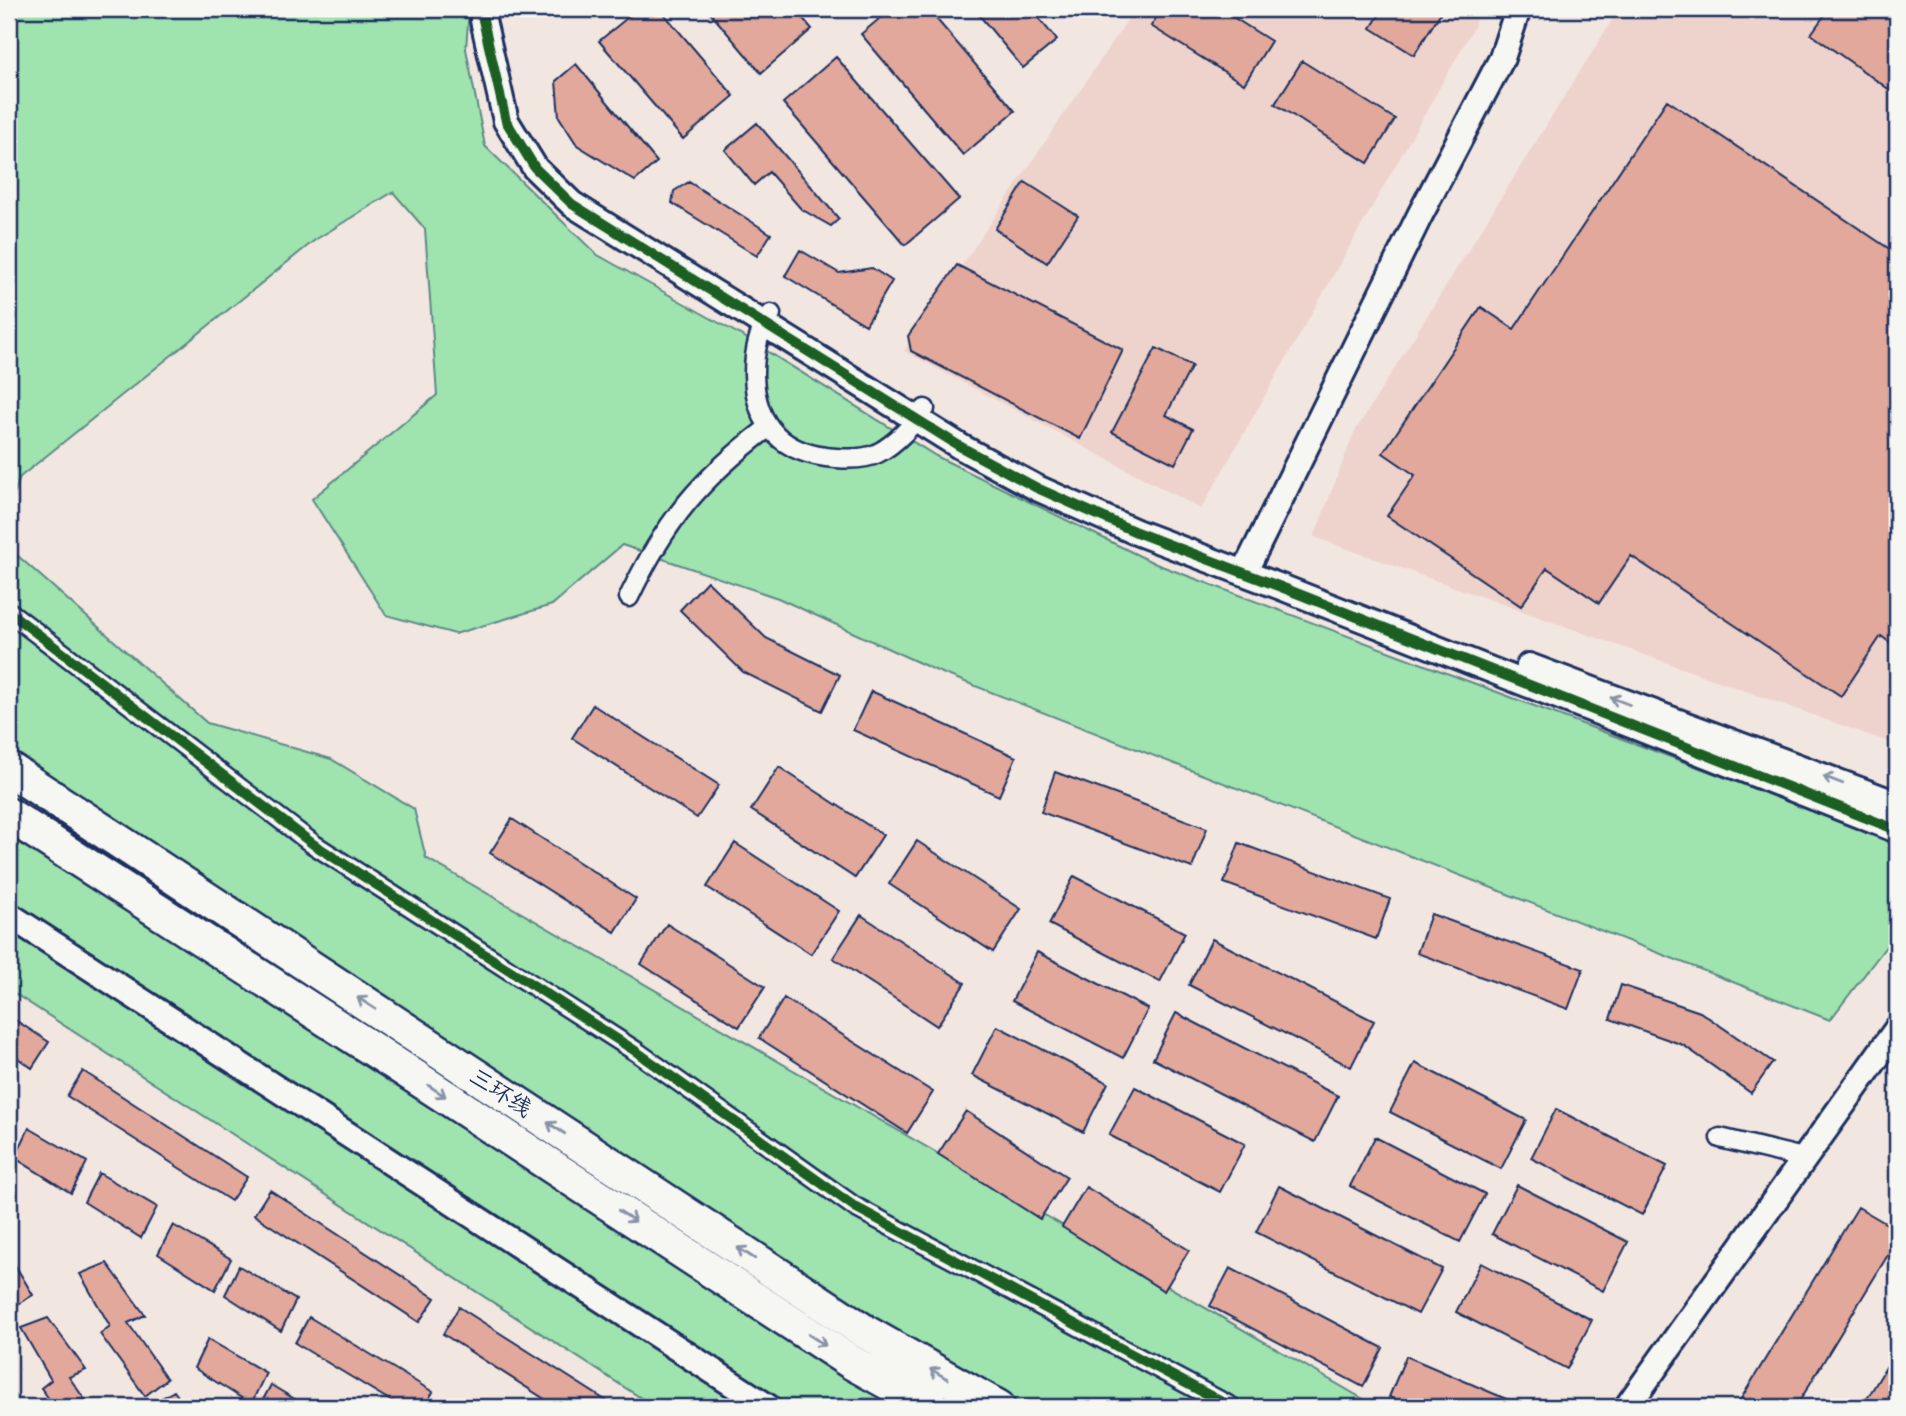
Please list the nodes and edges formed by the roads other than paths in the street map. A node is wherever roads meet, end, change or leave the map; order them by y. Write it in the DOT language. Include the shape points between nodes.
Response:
graph roads {
  1 [pos="484,9"];
  2 [pos="497,9"];
  3 [pos="1510,9"];
  4 [pos="1518,9"];
  5 [pos="767,319"];
  6 [pos="921,414"];
  7 [pos="769,427"];
  8 [pos="1239,564"];
  9 [pos="629,597"];
  10 [pos="9,612"];
  11 [pos="9,766"];
  12 [pos="1897,804"];
  13 [pos="9,815"];
  14 [pos="1897,830"];
  15 [pos="9,832"];
  16 [pos="9,915"];
  17 [pos="1895,1030"];
  18 [pos="394,1063"];
  19 [pos="1720,1138"];
  20 [pos="1803,1158"];
  21 [pos="1631,1403"];
  22 [pos="768,1407"];
  23 [pos="932,1407"];
  24 [pos="998,1407"];
  25 [pos="1231,1407"];
  1 -- 5 [label="street" via="506,121 535,168 572,204"];
  2 -- 5 [label="street" via="518,117 545,160 580,194"];
  3 -- 8 [label="street" via="1494,54"];
  4 -- 8 [label="street" via="1502,58"];
  5 -- 6 [label="street"];
  5 -- 7 [label="street" via="754,355 760,412"];
  6 -- 7 [label="street" via="876,454 849,459 800,452"];
  6 -- 8 [label="street" via="1042,476"];
  7 -- 9 [label="street" via="690,497 648,557"];
  12 -- 8 [label="street, one-way"];
  8 -- 14 [label="street"];
  10 -- 25 [label="street" via="313,844 637,1052 855,1207"];
  24 -- 11 [label="highway, 三环线, one-way" via="867,1333"];
  13 -- 18 [label="highway, 三环线"];
  15 -- 18 [label="highway" via="320,1033"];
  16 -- 22 [label="street"];
  17 -- 20 [label="street"];
  18 -- 23 [label="highway, 三环线, one-way" via="851,1362"];
  19 -- 20 [label="street"];
  20 -- 21 [label="street"];
}
